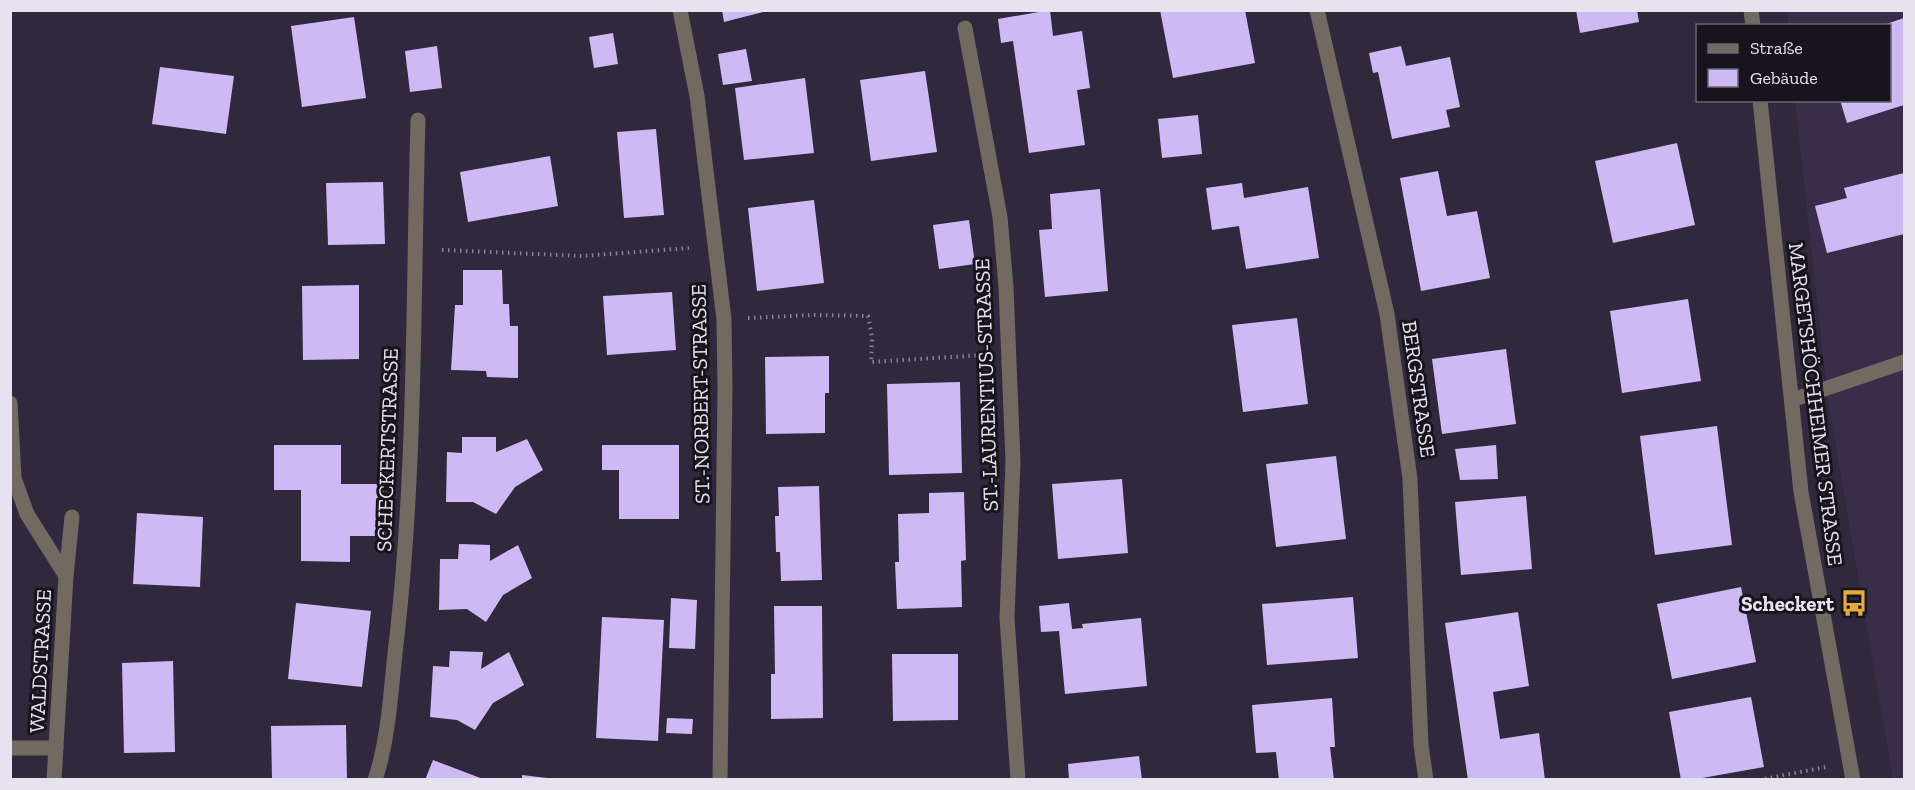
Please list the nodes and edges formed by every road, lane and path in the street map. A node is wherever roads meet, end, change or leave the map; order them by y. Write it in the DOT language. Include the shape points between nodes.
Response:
graph roads {
  1 [pos="681,10"];
  2 [pos="1317,10"];
  3 [pos="965,28"];
  4 [pos="1760,102"];
  5 [pos="418,120"];
  6 [pos="716,245"];
  7 [pos="415,248"];
  8 [pos="724,319"];
  9 [pos="1009,353"];
  10 [pos="1905,362"];
  11 [pos="1792,400"];
  12 [pos="10,403"];
  13 [pos="72,517"];
  14 [pos="66,576"];
  15 [pos="10,748"];
  16 [pos="56,748"];
  17 [pos="1850,763"];
  18 [pos="54,780"];
  19 [pos="375,780"];
  20 [pos="720,780"];
  21 [pos="1018,780"];
  22 [pos="1426,780"];
  23 [pos="1759,780"];
  24 [pos="1853,780"];
  1 -- 6 [label="street, ST.-NORBERT-STRASSE" via="697,96"];
  2 -- 22 [label="street, BERGSTRASSE" via="1389,326 1410,479 1421,746"];
  3 -- 9 [label="street, ST.-LAURENTIUS-STRASSE" via="1000,217"];
  4 -- 11 [label="street, MARGETSHÖCHHEIMER STRASSE"];
  5 -- 7 [label="street, SCHECKERTSTRASSE"];
  6 -- 7 [label="path" via="582,256"];
  6 -- 8 [label="street, ST.-NORBERT-STRASSE"];
  7 -- 19 [label="street, SCHECKERTSTRASSE" via="403,581"];
  8 -- 9 [label="path" via="867,316 872,362"];
  8 -- 20 [label="street, ST.-NORBERT-STRASSE"];
  9 -- 21 [label="street, ST.-LAURENTIUS-STRASSE" via="1013,462 1007,618"];
  10 -- 11 [label="street"];
  11 -- 17 [label="street, MARGETSHÖCHHEIMER STRASSE" via="1801,492"];
  12 -- 14 [label="street, WALDSTRASSE" via="14,478 27,514"];
  13 -- 14 [label="street, WALDSTRASSE"];
  14 -- 16 [label="street, WALDSTRASSE"];
  15 -- 16 [label="street, WALDSTRASSE"];
  16 -- 18 [label="street, WALDSTRASSE"];
  17 -- 23 [label="path"];
  17 -- 24 [label="street, MARGETSHÖCHHEIMER STRASSE"];
}
